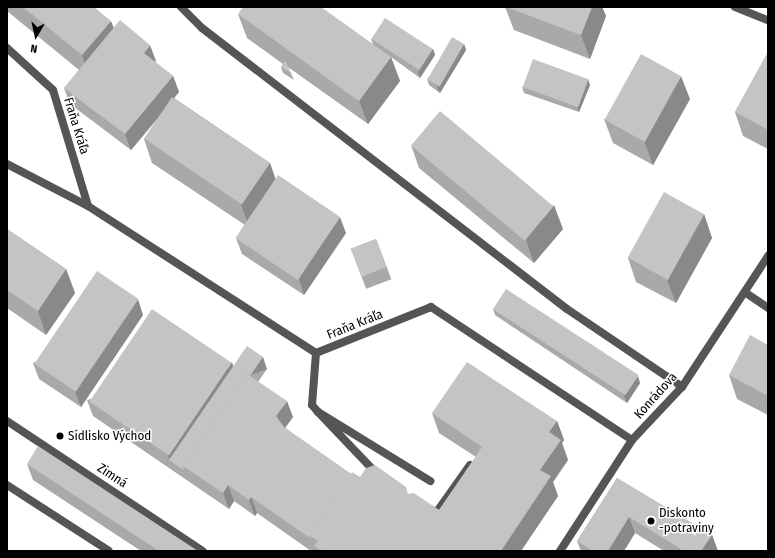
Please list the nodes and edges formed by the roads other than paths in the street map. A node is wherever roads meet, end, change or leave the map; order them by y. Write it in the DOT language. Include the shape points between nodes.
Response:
graph roads {
  1 [pos="181,7"];
  2 [pos="734,7"];
  3 [pos="768,20"];
  4 [pos="7,48"];
  5 [pos="7,164"];
  6 [pos="88,206"];
  7 [pos="768,256"];
  8 [pos="746,293"];
  9 [pos="768,308"];
  10 [pos="316,353"];
  11 [pos="682,387"];
  12 [pos="318,412"];
  13 [pos="7,422"];
  14 [pos="632,440"];
  15 [pos="470,465"];
  16 [pos="388,481"];
  17 [pos="430,481"];
  18 [pos="7,485"];
  19 [pos="424,505"];
  20 [pos="109,551"];
  21 [pos="203,551"];
  22 [pos="560,551"];
  1 -- 11 [label="street" via="202,28 567,309"];
  2 -- 3 [label="street"];
  4 -- 6 [label="street, Fraňa Kráľa" via="53,90"];
  5 -- 6 [label="street, Fraňa Kráľa"];
  6 -- 10 [label="street, Fraňa Kráľa"];
  7 -- 8 [label="street, Konrádova"];
  8 -- 9 [label="street"];
  8 -- 11 [label="street, Konrádova"];
  10 -- 12 [label="street" via="312,405"];
  10 -- 14 [label="street, Fraňa Kráľa" via="431,307"];
  11 -- 14 [label="street, Konrádova"];
  12 -- 16 [label="street" via="376,473"];
  12 -- 17 [label="street"];
  13 -- 21 [label="street, Zimná"];
  14 -- 22 [label="street, Konrádova"];
  15 -- 19 [label="street" via="436,513"];
  18 -- 20 [label="street"];
}
